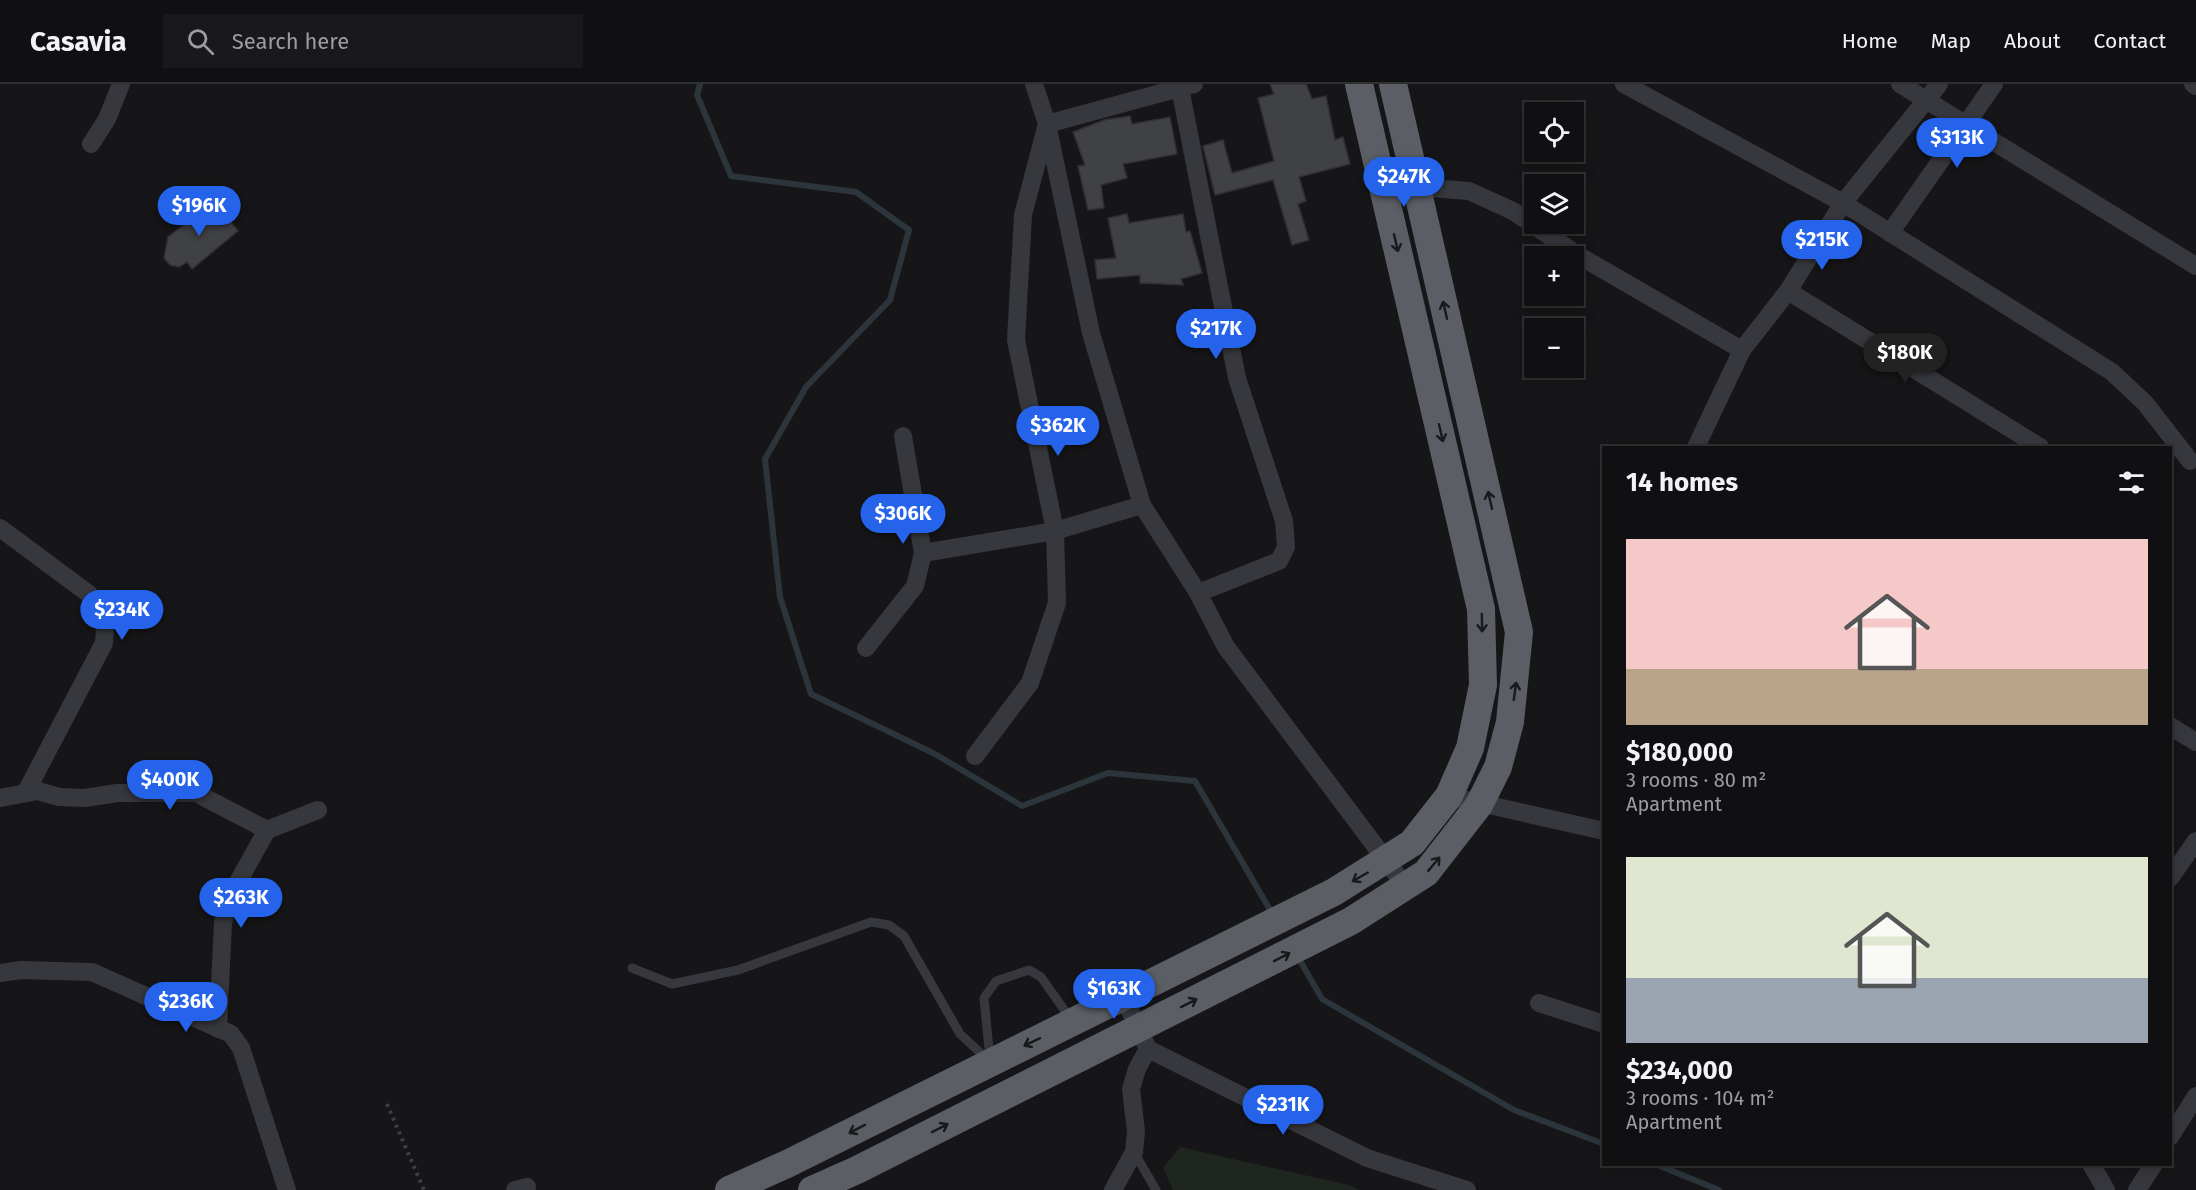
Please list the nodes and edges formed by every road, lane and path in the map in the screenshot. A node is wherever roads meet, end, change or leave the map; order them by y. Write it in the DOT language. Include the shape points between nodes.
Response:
graph roads {
  1 [pos="121,84"];
  2 [pos="1034,84"];
  3 [pos="1359,84"];
  4 [pos="1393,84"];
  5 [pos="1624,84"];
  6 [pos="1900,84"];
  7 [pos="1939,84"];
  8 [pos="1994,84"];
  9 [pos="1187,86"];
  10 [pos="1927,99"];
  11 [pos="1967,123"];
  12 [pos="1047,124"];
  13 [pos="91,144"];
  14 [pos="1417,187"];
  15 [pos="1384,193"];
  16 [pos="1843,203"];
  17 [pos="1890,233"];
  18 [pos="2196,266"];
  19 [pos="1788,291"];
  20 [pos="1742,350"];
  21 [pos="903,436"];
  22 [pos="1704,444"];
  23 [pos="2038,446"];
  24 [pos="2193,460"];
  25 [pos="2172,463"];
  26 [pos="1143,505"];
  27 [pos="0,528"];
  28 [pos="1055,531"];
  29 [pos="923,553"];
  30 [pos="1198,592"];
  31 [pos="866,648"];
  32 [pos="2172,727"];
  33 [pos="2196,742"];
  34 [pos="975,756"];
  35 [pos="26,792"];
  36 [pos="1449,796"];
  37 [pos="0,798"];
  38 [pos="1479,805"];
  39 [pos="318,810"];
  40 [pos="267,831"];
  41 [pos="1602,831"];
  42 [pos="2195,846"];
  43 [pos="1388,860"];
  44 [pos="2172,875"];
  45 [pos="1406,887"];
  46 [pos="632,968"];
  47 [pos="0,974"];
  48 [pos="1124,998"];
  49 [pos="1539,1003"];
  50 [pos="1073,1023"];
  51 [pos="1602,1023"];
  52 [pos="218,1029"];
  53 [pos="1143,1039"];
  54 [pos="990,1062"];
  55 [pos="2196,1096"];
  56 [pos="387,1104"];
  57 [pos="2172,1134"];
  58 [pos="1134,1152"];
  59 [pos="2092,1166"];
  60 [pos="2153,1166"];
  61 [pos="287,1190"];
  62 [pos="424,1190"];
  63 [pos="729,1190"];
  64 [pos="812,1190"];
  65 [pos="1113,1190"];
  66 [pos="1156,1190"];
  67 [pos="1467,1190"];
  68 [pos="2106,1190"];
  69 [pos="2137,1190"];
  1 -- 13 [label="street" via="107,119"];
  2 -- 12 [label="street"];
  3 -- 15 [label="highway"];
  4 -- 14 [label="highway"];
  5 -- 16 [label="street"];
  6 -- 10 [label="street"];
  7 -- 10 [label="street"];
  8 -- 11 [label="street"];
  9 -- 12 [label="street"];
  9 -- 30 [label="street" via="1238,378 1284,521 1286,548 1279,561"];
  10 -- 11 [label="street"];
  10 -- 16 [label="street"];
  11 -- 17 [label="street"];
  11 -- 18 [label="street"];
  12 -- 26 [label="street" via="1091,333"];
  12 -- 28 [label="street" via="1023,215 1016,340"];
  14 -- 15 [label="street"];
  14 -- 20 [label="street" via="1469,191 1513,211 1576,254"];
  38 -- 14 [label="highway, one-way" via="1498,767 1510,722 1520,632"];
  15 -- 36 [label="highway, one-way" via="1481,609 1483,685 1470,748"];
  16 -- 17 [label="street"];
  16 -- 19 [label="street"];
  17 -- 24 [label="street" via="2112,372 2145,403"];
  19 -- 20 [label="street"];
  19 -- 23 [label="street"];
  20 -- 22 [label="street"];
  21 -- 29 [label="street"];
  24 -- 25 [label="street"];
  26 -- 28 [label="street"];
  26 -- 30 [label="street"];
  27 -- 35 [label="street" via="89,594 105,628 104,643"];
  28 -- 29 [label="street"];
  28 -- 34 [label="street" via="1057,603 1030,683"];
  29 -- 31 [label="street" via="915,586"];
  30 -- 43 [label="street" via="1226,646"];
  32 -- 33 [label="street"];
  35 -- 37 [label="street"];
  35 -- 40 [label="street" via="38,790 59,797 85,798 117,793 196,793"];
  36 -- 38 [label="street"];
  36 -- 43 [label="highway" via="1412,843"];
  38 -- 41 [label="street"];
  45 -- 38 [label="highway, one-way" via="1426,873"];
  39 -- 40 [label="street"];
  40 -- 52 [label="street" via="238,882 223,922"];
  42 -- 44 [label="street"];
  43 -- 45 [label="street"];
  43 -- 48 [label="highway, one-way" via="1334,892"];
  53 -- 45 [label="highway, one-way" via="1229,983 1352,921"];
  46 -- 54 [label="lane" via="672,984 738,970 871,922 889,925 904,936 960,1034"];
  47 -- 52 [label="street" via="21,970 92,972"];
  48 -- 50 [label="highway"];
  48 -- 53 [label="street"];
  49 -- 51 [label="street"];
  50 -- 54 [label="highway, one-way"];
  50 -- 54 [label="lane" via="1041,978 1029,970 996,981 984,998"];
  52 -- 61 [label="street" via="231,1034 241,1048"];
  53 -- 58 [label="street" via="1131,1089"];
  64 -- 53 [label="highway, one-way"];
  53 -- 67 [label="street" via="1366,1158"];
  54 -- 63 [label="highway, one-way"];
  55 -- 57 [label="street"];
  56 -- 62 [label="path"];
  58 -- 65 [label="street"];
  58 -- 66 [label="lane"];
  59 -- 68 [label="street"];
  60 -- 69 [label="street"];
}
